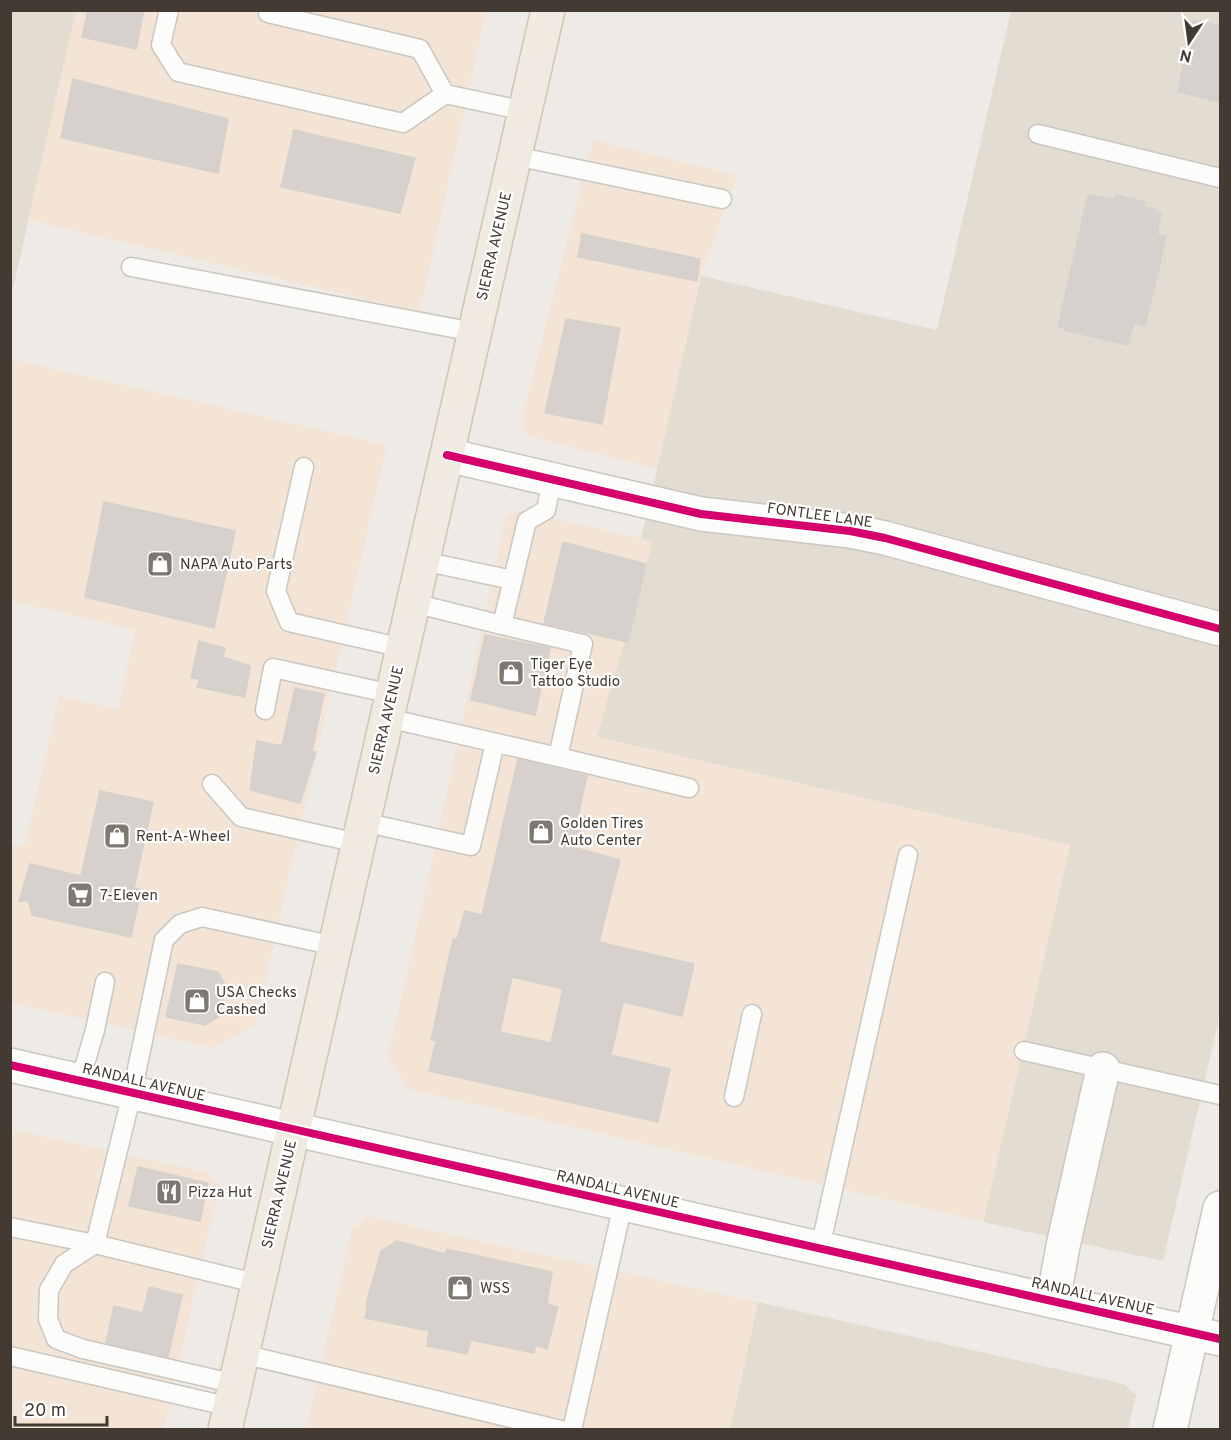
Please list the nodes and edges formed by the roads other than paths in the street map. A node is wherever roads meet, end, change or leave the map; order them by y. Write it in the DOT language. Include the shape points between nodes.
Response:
graph roads {
  1 [pos="169,10"];
  2 [pos="269,10"];
  3 [pos="548,10"];
  4 [pos="445,94"];
  5 [pos="525,111"];
  6 [pos="1038,134"];
  7 [pos="515,156"];
  8 [pos="1221,178"];
  9 [pos="722,199"];
  10 [pos="131,267"];
  11 [pos="474,332"];
  12 [pos="447,455"];
  13 [pos="304,467"];
  14 [pos="552,480"];
  15 [pos="423,561"];
  16 [pos="512,580"];
  17 [pos="413,603"];
  18 [pos="502,625"];
  19 [pos="1221,629"];
  20 [pos="403,648"];
  21 [pos="389,706"];
  22 [pos="265,710"];
  23 [pos="495,743"];
  24 [pos="558,757"];
  25 [pos="212,784"];
  26 [pos="689,788"];
  27 [pos="361,833"];
  28 [pos="908,855"];
  29 [pos="334,946"];
  30 [pos="105,982"];
  31 [pos="752,1014"];
  32 [pos="1024,1051"];
  33 [pos="10,1065"];
  34 [pos="1103,1069"];
  35 [pos="80,1081"];
  36 [pos="132,1093"];
  37 [pos="1221,1095"];
  38 [pos="734,1097"];
  39 [pos="294,1129"];
  40 [pos="623,1204"];
  41 [pos="1221,1208"];
  42 [pos="10,1227"];
  43 [pos="96,1244"];
  44 [pos="820,1248"];
  45 [pos="259,1284"];
  46 [pos="1053,1301"];
  47 [pos="1207,1336"];
  48 [pos="10,1356"];
  49 [pos="233,1394"];
  50 [pos="561,1430"];
  51 [pos="572,1430"];
  52 [pos="1170,1430"];
  1 -- 4 [label="lane" via="161,45 178,72 403,123"];
  2 -- 4 [label="lane" via="268,13 420,49"];
  3 -- 5 [label="main road, SIERRA AVENUE"];
  4 -- 5 [label="lane"];
  5 -- 7 [label="main road, SIERRA AVENUE"];
  6 -- 8 [label="lane"];
  7 -- 9 [label="lane"];
  7 -- 11 [label="main road, SIERRA AVENUE"];
  10 -- 11 [label="lane"];
  11 -- 12 [label="main road, SIERRA AVENUE"];
  12 -- 14 [label="street, FONTLEE LANE"];
  12 -- 15 [label="main road, SIERRA AVENUE"];
  13 -- 20 [label="lane" via="276,591 290,622"];
  14 -- 16 [label="lane" via="546,510 527,521"];
  14 -- 19 [label="street, FONTLEE LANE" via="701,514 885,538"];
  15 -- 16 [label="lane"];
  15 -- 17 [label="main road, SIERRA AVENUE"];
  16 -- 18 [label="lane"];
  17 -- 18 [label="lane"];
  17 -- 20 [label="main road, SIERRA AVENUE"];
  18 -- 24 [label="lane" via="584,644"];
  20 -- 21 [label="main road, SIERRA AVENUE"];
  21 -- 22 [label="lane" via="273,668"];
  21 -- 23 [label="lane"];
  21 -- 27 [label="main road, SIERRA AVENUE"];
  23 -- 24 [label="lane"];
  23 -- 27 [label="lane" via="471,846"];
  24 -- 26 [label="lane"];
  25 -- 27 [label="lane" via="241,817"];
  27 -- 29 [label="main road, SIERRA AVENUE"];
  28 -- 44 [label="lane"];
  29 -- 36 [label="lane" via="202,917 180,924 164,940"];
  29 -- 39 [label="main road, SIERRA AVENUE"];
  30 -- 35 [label="lane"];
  31 -- 38 [label="lane"];
  32 -- 34 [label="lane"];
  33 -- 35 [label="street, RANDALL AVENUE"];
  34 -- 37 [label="lane"];
  34 -- 46 [label="street"];
  35 -- 36 [label="street, RANDALL AVENUE"];
  36 -- 39 [label="street, RANDALL AVENUE"];
  36 -- 43 [label="lane"];
  39 -- 40 [label="street, RANDALL AVENUE"];
  39 -- 45 [label="main road, SIERRA AVENUE"];
  40 -- 44 [label="street, RANDALL AVENUE"];
  40 -- 51 [label="lane"];
  41 -- 47 [label="street"];
  42 -- 43 [label="lane"];
  43 -- 45 [label="lane"];
  43 -- 49 [label="lane" via="64,1264 49,1290 48,1319 56,1339"];
  44 -- 46 [label="street, RANDALL AVENUE"];
  45 -- 49 [label="main road, SIERRA AVENUE"];
  46 -- 47 [label="street, RANDALL AVENUE"];
  47 -- 52 [label="street"];
  48 -- 49 [label="lane"];
  49 -- 50 [label="lane"];
}
